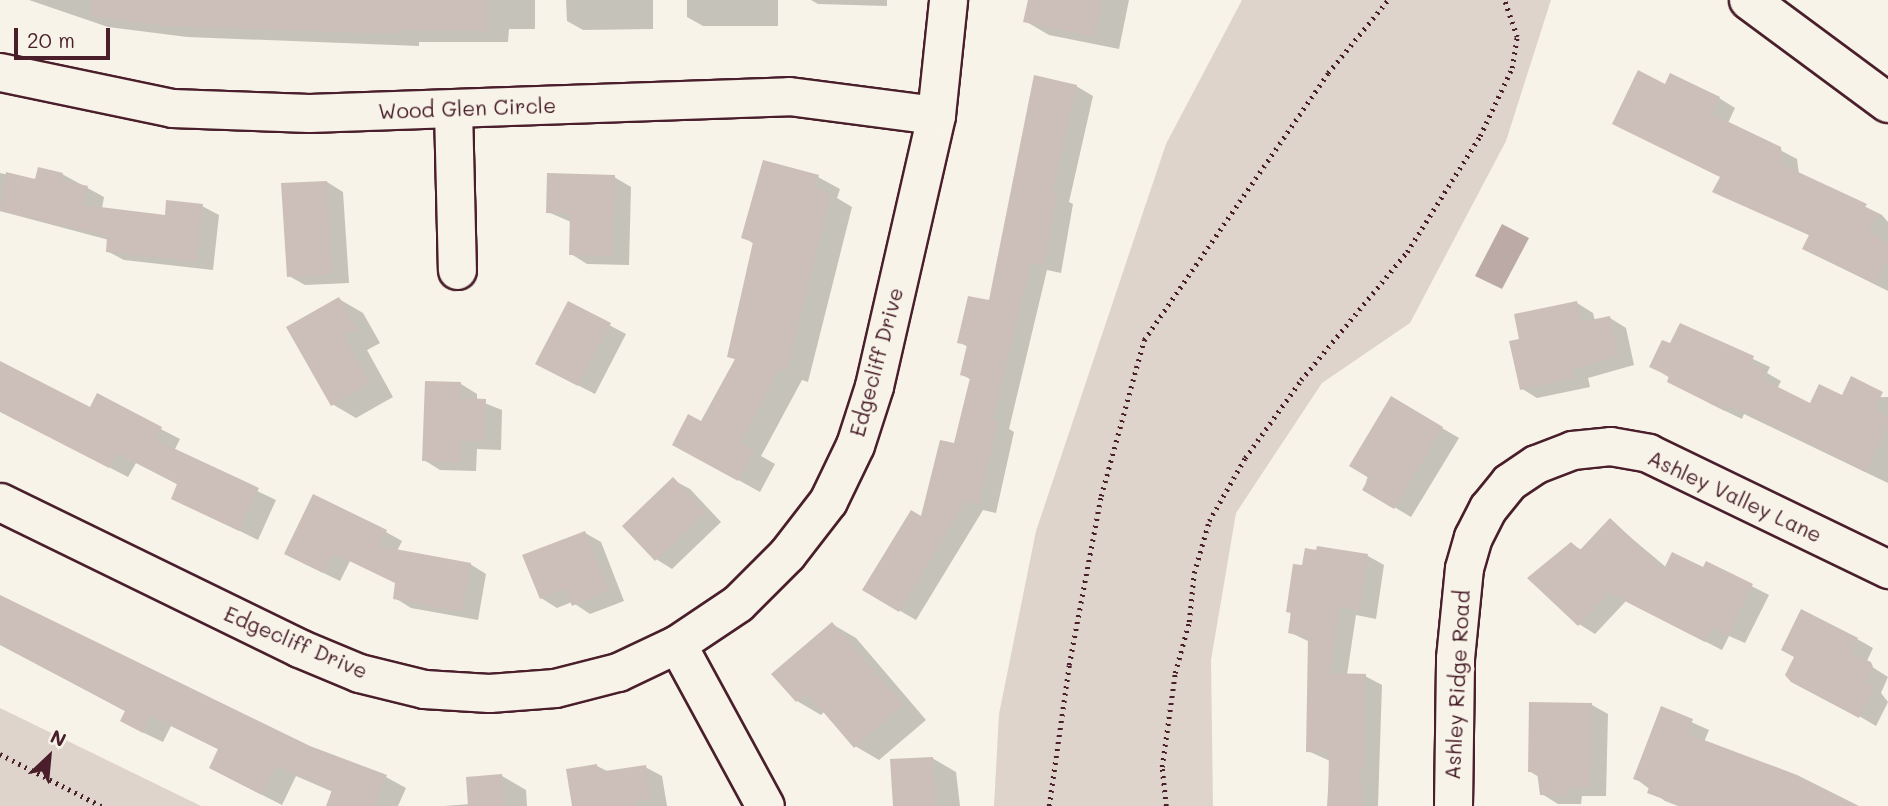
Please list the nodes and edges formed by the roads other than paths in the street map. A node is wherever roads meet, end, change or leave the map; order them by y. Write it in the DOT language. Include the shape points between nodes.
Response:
graph roads {
  1 [pos="948,0"];
  2 [pos="1749,0"];
  3 [pos="0,72"];
  4 [pos="1888,103"];
  5 [pos="453,108"];
  6 [pos="936,115"];
  7 [pos="457,270"];
  8 [pos="1536,464"];
  9 [pos="0,502"];
  10 [pos="1888,569"];
  11 [pos="677,644"];
  12 [pos="765,806"];
  13 [pos="1453,806"];
  1 -- 6 [label="street, Edgecliff Drive"];
  2 -- 4 [label="street"];
  3 -- 5 [label="street, Wood Glen Circle" via="172,108 309,113"];
  5 -- 6 [label="street, Wood Glen Circle" via="789,96"];
  5 -- 7 [label="street"];
  6 -- 11 [label="street, Edgecliff Drive" via="874,386 855,444 833,489 787,554 738,603"];
  8 -- 10 [label="street, Ashley Valley Lane" via="1610,446 1648,453"];
  8 -- 13 [label="street, Ashley Ridge Road" via="1509,482 1488,508 1472,537 1464,568 1455,658"];
  9 -- 11 [label="street, Edgecliff Drive" via="299,648 359,673 424,689 489,693 555,688 618,672"];
  11 -- 12 [label="street"];
}
